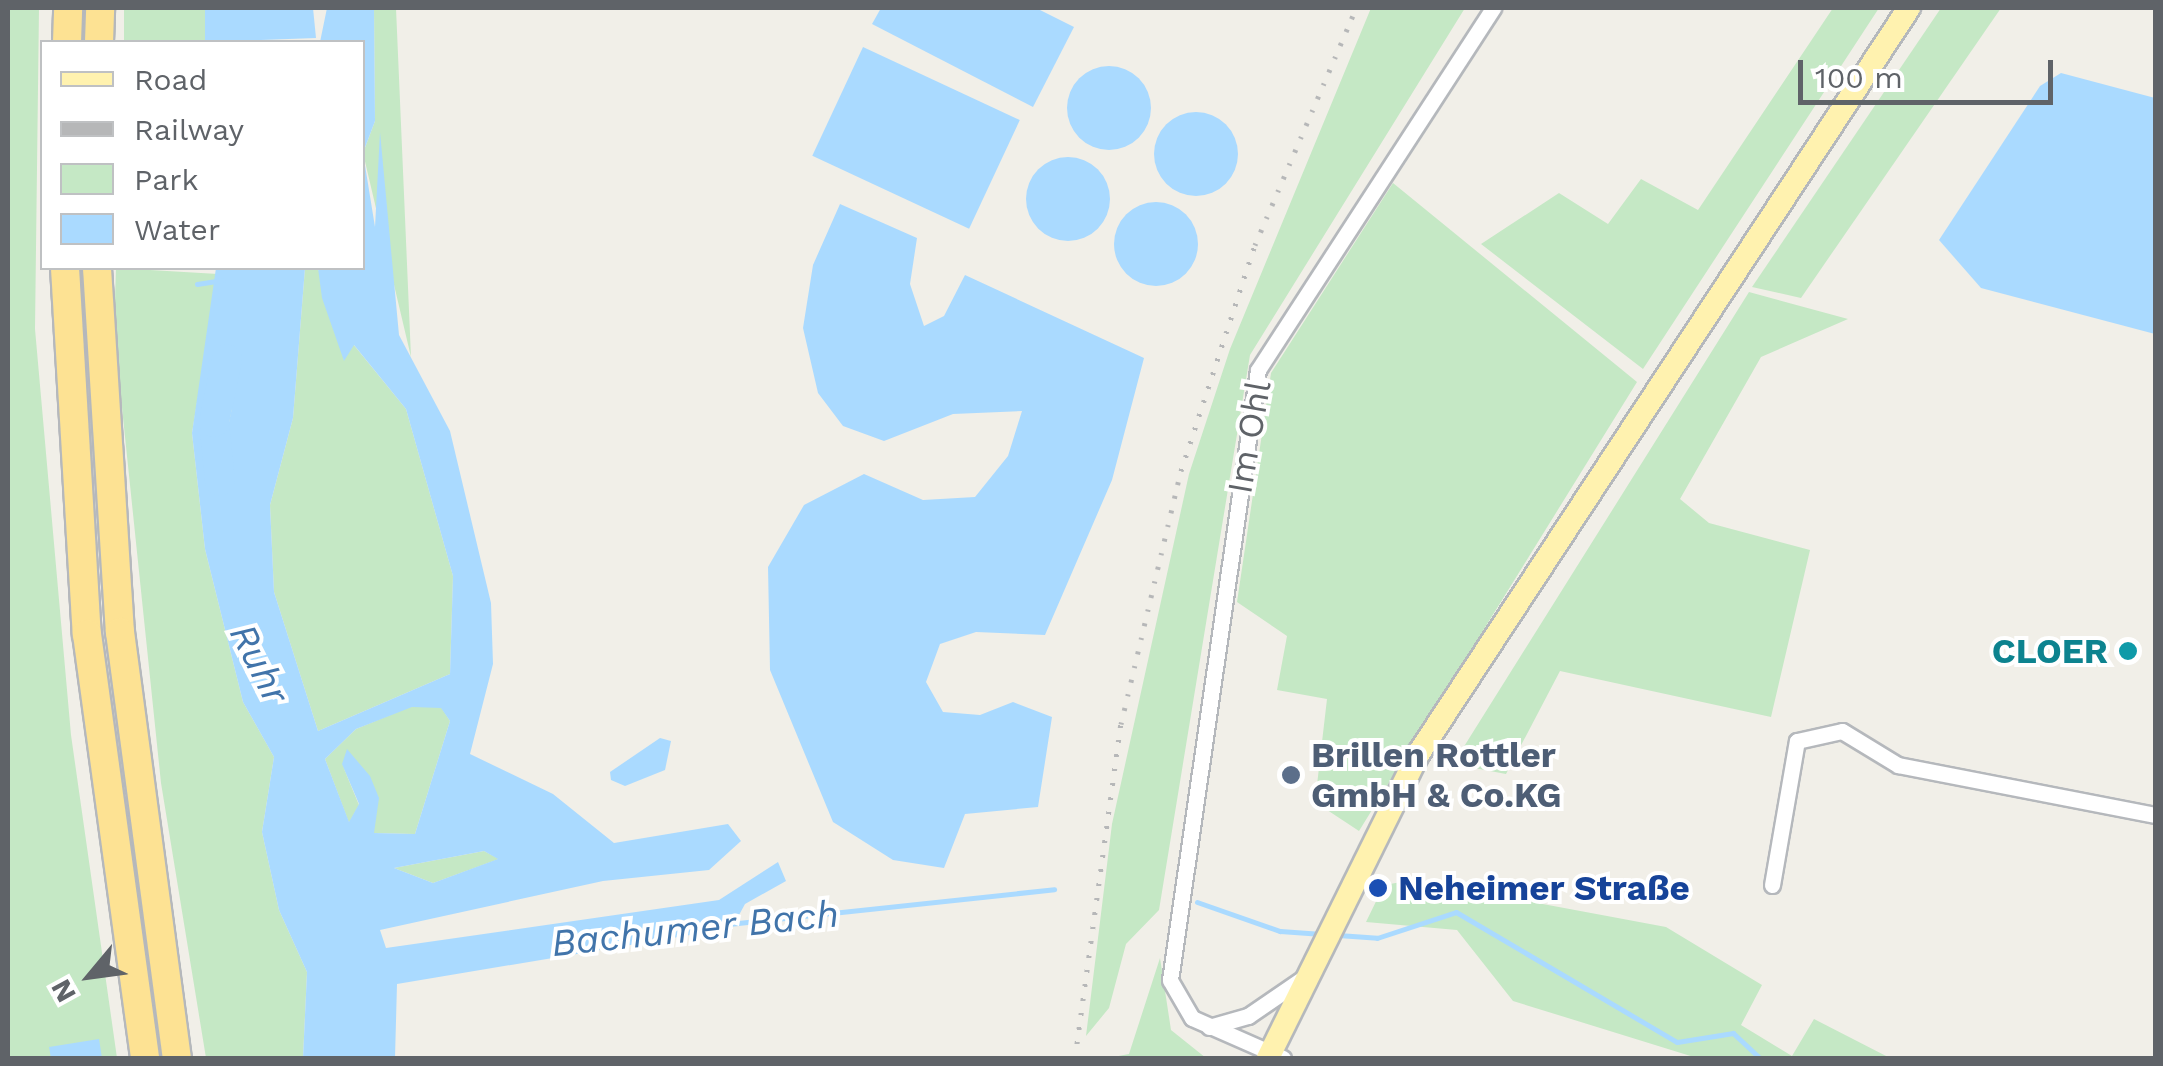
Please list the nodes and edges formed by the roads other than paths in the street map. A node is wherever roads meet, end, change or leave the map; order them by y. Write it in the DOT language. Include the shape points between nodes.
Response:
graph roads {
  1 [pos="68,8"];
  2 [pos="100,8"];
  3 [pos="1492,8"];
  4 [pos="1909,8"];
  5 [pos="67,40"];
  6 [pos="99,40"];
  7 [pos="65,270"];
  8 [pos="96,270"];
  9 [pos="2156,815"];
  10 [pos="1772,885"];
  11 [pos="1307,976"];
  12 [pos="1209,1027"];
  13 [pos="1274,1057"];
  14 [pos="144,1058"];
  15 [pos="176,1058"];
  1 -- 5 [label="highway"];
  2 -- 6 [label="highway"];
  3 -- 12 [label="street, Im Ohl" via="1258,370 1175,930 1172,993"];
  4 -- 11 [label="main road" via="1419,753"];
  7 -- 14 [label="highway" via="87,634"];
  8 -- 15 [label="highway" via="120,632"];
  9 -- 10 [label="street" via="1898,764 1842,731 1797,741"];
  11 -- 12 [label="street" via="1260,1010"];
  11 -- 13 [label="main road"];
  12 -- 13 [label="street"];
}
